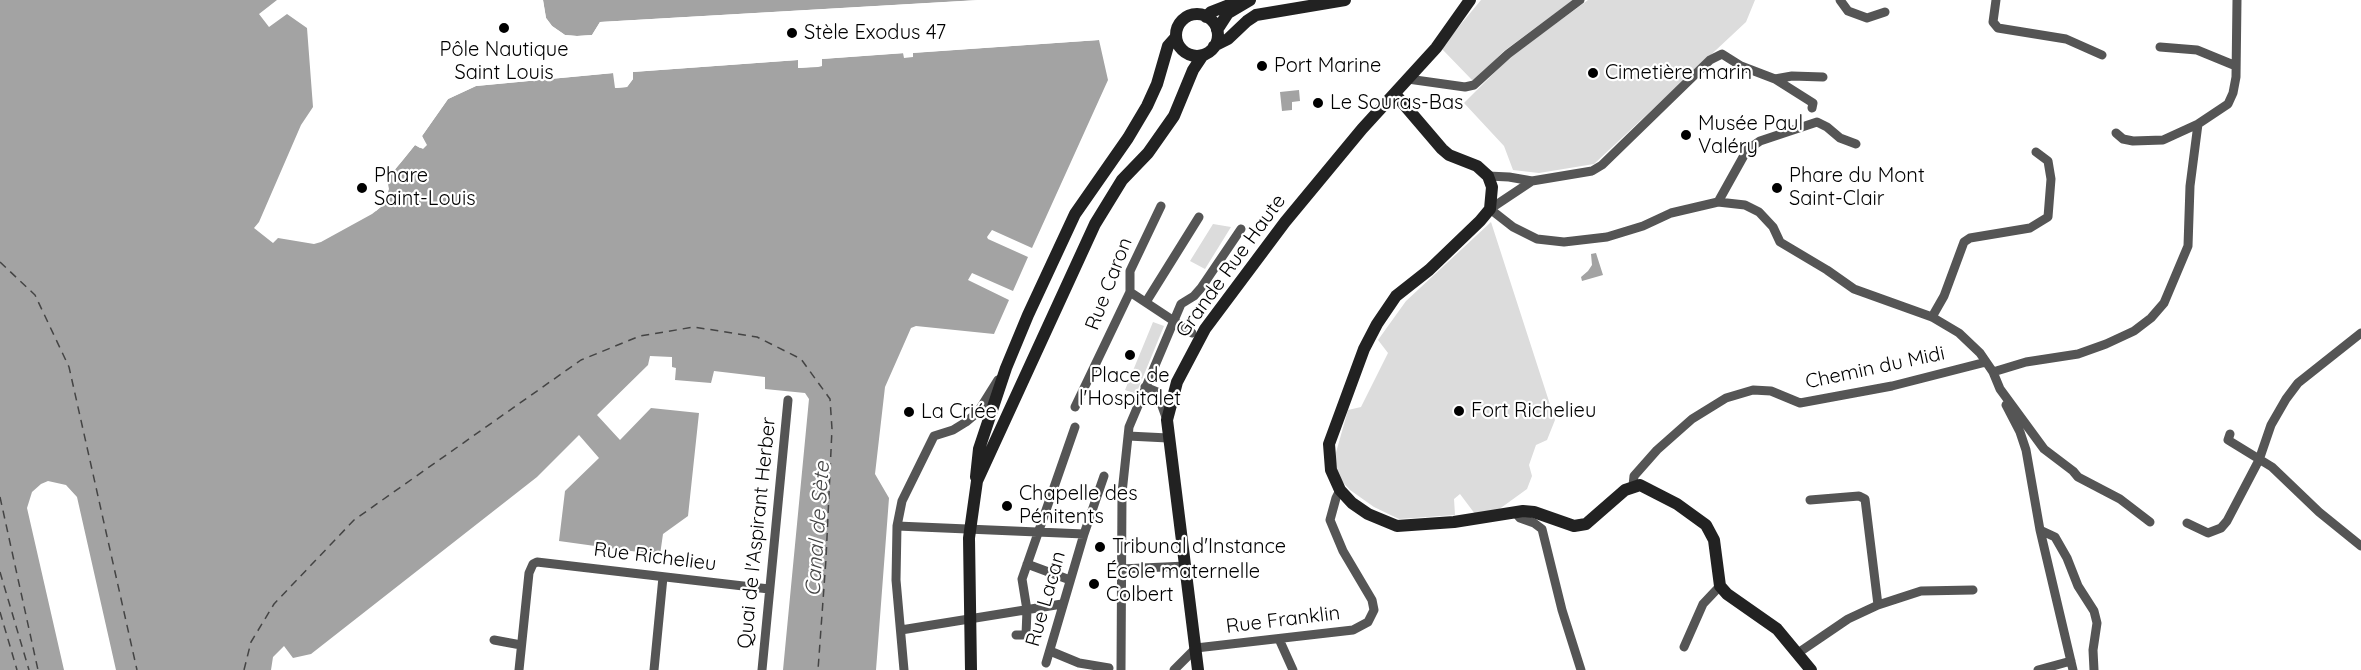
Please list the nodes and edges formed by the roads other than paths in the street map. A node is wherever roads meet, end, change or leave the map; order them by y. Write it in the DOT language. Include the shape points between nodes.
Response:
graph roads {
  1 [pos="1249,0"];
  2 [pos="1345,0"];
  3 [pos="1470,0"];
  4 [pos="1580,0"];
  5 [pos="1840,0"];
  6 [pos="1996,0"];
  7 [pos="2237,0"];
  8 [pos="1885,12"];
  9 [pos="1206,17"];
  10 [pos="1217,31"];
  11 [pos="1233,35"];
  12 [pos="1176,37"];
  13 [pos="1214,46"];
  14 [pos="2160,47"];
  15 [pos="1203,55"];
  16 [pos="2102,56"];
  17 [pos="2236,66"];
  18 [pos="1823,77"];
  19 [pos="1408,79"];
  20 [pos="1774,79"];
  21 [pos="1395,93"];
  22 [pos="1814,105"];
  23 [pos="2198,124"];
  24 [pos="2116,133"];
  25 [pos="1856,144"];
  26 [pos="2036,152"];
  27 [pos="1488,176"];
  28 [pos="1532,181"];
  29 [pos="1718,202"];
  30 [pos="1161,206"];
  31 [pos="1490,209"];
  32 [pos="1199,217"];
  33 [pos="1241,229"];
  34 [pos="1130,292"];
  35 [pos="1146,302"];
  36 [pos="1932,317"];
  37 [pos="1173,320"];
  38 [pos="1192,333"];
  39 [pos="2361,333"];
  40 [pos="1986,362"];
  41 [pos="1006,368"];
  42 [pos="1993,372"];
  43 [pos="1145,387"];
  44 [pos="2000,389"];
  45 [pos="788,400"];
  46 [pos="1075,406"];
  47 [pos="1167,420"];
  48 [pos="1075,427"];
  49 [pos="2230,434"];
  50 [pos="1128,436"];
  51 [pos="1168,438"];
  52 [pos="982,457"];
  53 [pos="2259,460"];
  54 [pos="1104,476"];
  55 [pos="1633,486"];
  56 [pos="1340,490"];
  57 [pos="1810,501"];
  58 [pos="1515,512"];
  59 [pos="2150,522"];
  60 [pos="2187,523"];
  61 [pos="897,526"];
  62 [pos="969,529"];
  63 [pos="2040,530"];
  64 [pos="1038,532"];
  65 [pos="1084,534"];
  66 [pos="2361,546"];
  67 [pos="1028,564"];
  68 [pos="1186,566"];
  69 [pos="1121,569"];
  70 [pos="663,577"];
  71 [pos="1070,580"];
  72 [pos="1720,586"];
  73 [pos="769,589"];
  74 [pos="1973,590"];
  75 [pos="1062,604"];
  76 [pos="1878,604"];
  77 [pos="1027,610"];
  78 [pos="970,619"];
  79 [pos="901,630"];
  80 [pos="1016,635"];
  81 [pos="1279,639"];
  82 [pos="494,640"];
  83 [pos="521,645"];
  84 [pos="1684,647"];
  85 [pos="1196,648"];
  86 [pos="1050,651"];
  87 [pos="1798,653"];
  88 [pos="970,655"];
  89 [pos="1046,663"];
  90 [pos="2072,666"];
  91 [pos="1109,668"];
  92 [pos="1809,669"];
  93 [pos="519,670"];
  94 [pos="654,670"];
  95 [pos="762,670"];
  96 [pos="904,670"];
  97 [pos="961,670"];
  98 [pos="971,670"];
  99 [pos="1121,670"];
  100 [pos="1174,670"];
  101 [pos="1198,670"];
  102 [pos="1293,670"];
  103 [pos="1581,670"];
  104 [pos="2038,670"];
  105 [pos="2094,670"];
  1 -- 9 [label="street" via="1230,3"];
  1 -- 10 [label="street" via="1228,13"];
  2 -- 11 [label="street" via="1256,15"];
  3 -- 19 [label="street, Grande Rue Haute"];
  4 -- 19 [label="street" via="1474,85"];
  5 -- 8 [label="street" via="1848,11 1867,18"];
  6 -- 16 [label="street" via="1993,22 1998,28 2066,39"];
  7 -- 17 [label="street"];
  9 -- 10 [label="street"];
  9 -- 12 [label="street" via="1184,19"];
  10 -- 11 [label="street"];
  10 -- 13 [label="street"];
  11 -- 13 [label="street"];
  12 -- 15 [label="street" via="1187,54"];
  12 -- 41 [label="street" via="1168,46 1147,106 1075,214"];
  13 -- 15 [label="street"];
  14 -- 17 [label="street" via="2197,50"];
  15 -- 52 [label="street" via="1174,116 1148,153 1122,180 1095,224"];
  17 -- 23 [label="street" via="2228,104"];
  18 -- 20 [label="street"];
  19 -- 21 [label="street, Grande Rue Haute"];
  20 -- 22 [label="street"];
  20 -- 28 [label="street" via="1722,54 1710,60 1602,165 1592,171"];
  21 -- 27 [label="street" via="1442,149 1477,166"];
  21 -- 47 [label="street, Grande Rue Haute" via="1285,222 1210,322 1177,382"];
  23 -- 24 [label="street" via="2163,140 2133,141"];
  23 -- 42 [label="street" via="2188,246 2164,303 2134,331 2106,344"];
  25 -- 29 [label="street" via="1817,122 1760,141 1747,150"];
  26 -- 36 [label="street" via="2048,161 2048,217 2030,228 1964,242"];
  27 -- 28 [label="street"];
  27 -- 31 [label="street" via="1492,187"];
  28 -- 31 [label="street"];
  29 -- 31 [label="street" via="1671,213 1607,237 1564,242 1537,239 1504,222"];
  29 -- 36 [label="street" via="1745,205 1759,212 1780,242 1854,289"];
  30 -- 34 [label="street, Rue Caron" via="1130,271"];
  31 -- 56 [label="street" via="1429,270 1396,296 1377,324 1329,444 1331,470"];
  32 -- 35 [label="street"];
  33 -- 37 [label="street" via="1201,288 1181,304"];
  34 -- 35 [label="street"];
  34 -- 46 [label="street, Rue Caron"];
  35 -- 37 [label="street"];
  36 -- 40 [label="street" via="1959,333"];
  37 -- 38 [label="street"];
  37 -- 43 [label="street"];
  39 -- 53 [label="street" via="2298,383 2271,425"];
  40 -- 42 [label="street"];
  40 -- 55 [label="street, Chemin du Midi" via="1892,386 1800,403 1771,391 1753,390 1726,398 1692,419 1657,450 1634,477"];
  41 -- 52 [label="street"];
  41 -- 61 [label="street" via="978,412 953,430 934,436 902,501"];
  42 -- 44 [label="street"];
  43 -- 47 [label="street" via="1157,392"];
  43 -- 50 [label="street"];
  44 -- 59 [label="street" via="2044,449 2078,477 2120,499"];
  44 -- 63 [label="street" via="2026,450"];
  45 -- 73 [label="street, Quai de l'Aspirant Herber"];
  47 -- 51 [label="street, Grande Rue Haute"];
  48 -- 64 [label="street"];
  49 -- 53 [label="street" via="2228,440"];
  50 -- 51 [label="street"];
  50 -- 69 [label="street"];
  51 -- 68 [label="street, Grande Rue Haute"];
  52 -- 62 [label="street"];
  53 -- 60 [label="street" via="2221,528 2208,533"];
  53 -- 66 [label="street" via="2272,467"];
  54 -- 65 [label="street, Rue Lacan"];
  55 -- 58 [label="street" via="1586,524 1569,524 1523,510"];
  55 -- 72 [label="street" via="1640,485 1658,494 1706,525 1714,540"];
  56 -- 58 [label="street" via="1368,514 1397,526"];
  56 -- 81 [label="street, Rue Franklin" via="1330,520 1342,551 1372,600 1372,617 1353,630"];
  57 -- 76 [label="street" via="1860,496 1865,499"];
  58 -- 103 [label="street" via="1520,519 1542,529"];
  61 -- 62 [label="street"];
  61 -- 79 [label="street" via="896,580"];
  62 -- 64 [label="street"];
  62 -- 78 [label="street"];
  63 -- 90 [label="street"];
  63 -- 105 [label="street" via="2055,537 2094,611"];
  64 -- 65 [label="street"];
  64 -- 67 [label="street"];
  65 -- 71 [label="street, Rue Lacan"];
  67 -- 71 [label="street"];
  67 -- 77 [label="street" via="1022,579"];
  68 -- 69 [label="street"];
  68 -- 85 [label="street, Grande Rue Haute"];
  69 -- 99 [label="street"];
  70 -- 73 [label="street, Rue Richelieu"];
  70 -- 83 [label="street, Rue Richelieu" via="532,564"];
  70 -- 94 [label="street"];
  71 -- 75 [label="street, Rue Lacan"];
  72 -- 84 [label="street" via="1703,604"];
  72 -- 87 [label="street" via="1777,629"];
  73 -- 95 [label="street, Quai de l'Aspirant Herber"];
  74 -- 76 [label="street" via="1921,591"];
  75 -- 77 [label="street"];
  75 -- 86 [label="street, Rue Lacan"];
  76 -- 87 [label="street"];
  77 -- 78 [label="street"];
  77 -- 80 [label="street" via="1026,634"];
  78 -- 79 [label="street"];
  78 -- 88 [label="street"];
  79 -- 96 [label="street"];
  81 -- 85 [label="street, Rue Franklin"];
  81 -- 102 [label="street"];
  82 -- 83 [label="street"];
  83 -- 93 [label="street"];
  85 -- 100 [label="street"];
  85 -- 101 [label="street, Grande Rue Haute"];
  86 -- 89 [label="street, Rue Lacan"];
  86 -- 91 [label="street" via="1078,663"];
  87 -- 92 [label="street"];
  88 -- 97 [label="street"];
  88 -- 98 [label="street"];
  90 -- 104 [label="street"];
}
